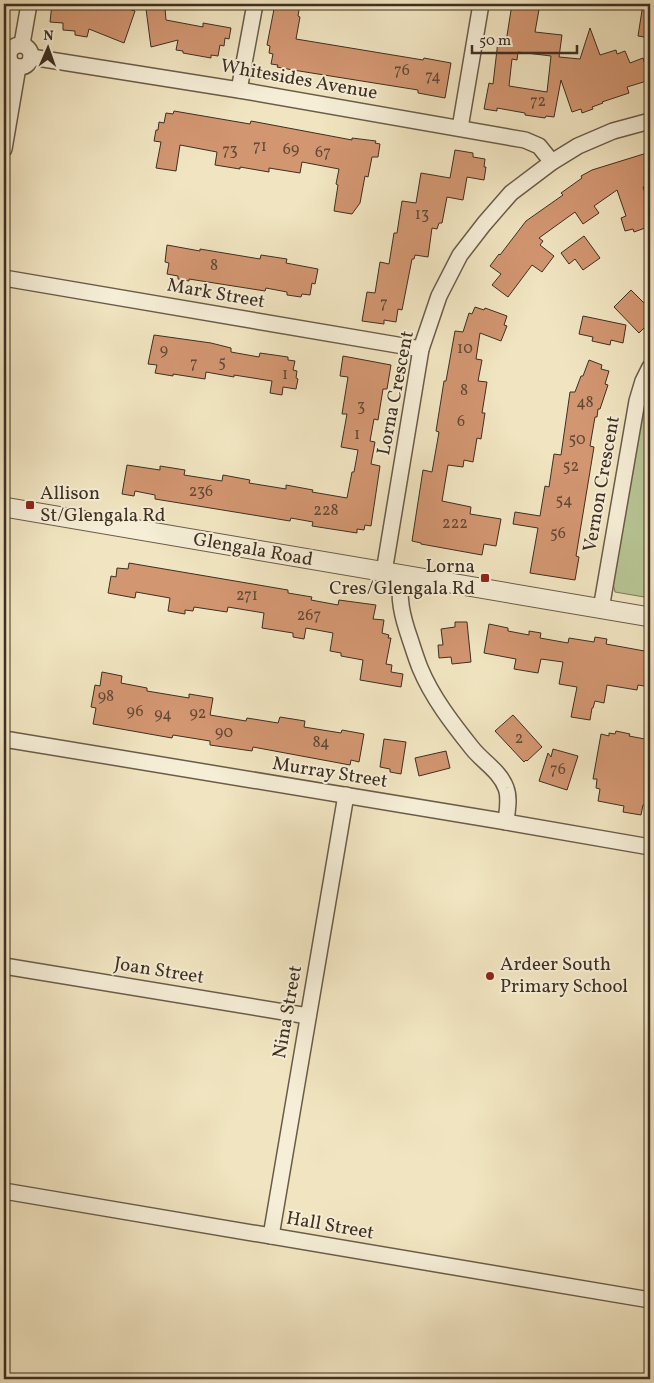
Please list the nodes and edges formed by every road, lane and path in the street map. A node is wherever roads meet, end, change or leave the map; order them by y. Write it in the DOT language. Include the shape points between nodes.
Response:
graph roads {
  1 [pos="28,4"];
  2 [pos="255,4"];
  3 [pos="481,4"];
  4 [pos="16,51"];
  5 [pos="239,90"];
  6 [pos="650,121"];
  7 [pos="460,128"];
  8 [pos="4,149"];
  9 [pos="552,162"];
  10 [pos="4,278"];
  11 [pos="421,349"];
  12 [pos="650,367"];
  13 [pos="4,507"];
  14 [pos="393,574"];
  15 [pos="600,609"];
  16 [pos="650,617"];
  17 [pos="4,740"];
  18 [pos="346,795"];
  19 [pos="500,821"];
  20 [pos="650,847"];
  21 [pos="4,966"];
  22 [pos="308,1016"];
  23 [pos="4,1191"];
  24 [pos="270,1236"];
  25 [pos="650,1300"];
  1 -- 4 [label="street"];
  2 -- 5 [label="street"];
  3 -- 7 [label="street"];
  4 -- 5 [label="street, Whitesides Avenue"];
  4 -- 8 [label="street" via="28,64 18,67"];
  5 -- 7 [label="street, Whitesides Avenue"];
  6 -- 9 [label="street, Lorna Crescent" via="578,146"];
  7 -- 9 [label="street, Whitesides Avenue" via="525,140 539,146"];
  9 -- 11 [label="street, Lorna Crescent" via="511,194 460,255 439,296"];
  10 -- 11 [label="street, Mark Street"];
  11 -- 14 [label="street, Lorna Crescent"];
  12 -- 15 [label="street, Vernon Crescent" via="636,401"];
  13 -- 14 [label="street, Glengala Road"];
  14 -- 15 [label="street, Glengala Road"];
  14 -- 19 [label="street, Lorna Crescent" via="400,587 404,621 419,667 458,732 502,781"];
  15 -- 16 [label="street, Glengala Road"];
  17 -- 18 [label="street, Murray Street"];
  18 -- 19 [label="street, Murray Street"];
  18 -- 22 [label="street, Nina Street"];
  19 -- 20 [label="street, Murray Street"];
  21 -- 22 [label="street, Joan Street"];
  22 -- 24 [label="street, Nina Street"];
  23 -- 24 [label="street, Hall Street"];
  24 -- 25 [label="street, Hall Street"];
}
